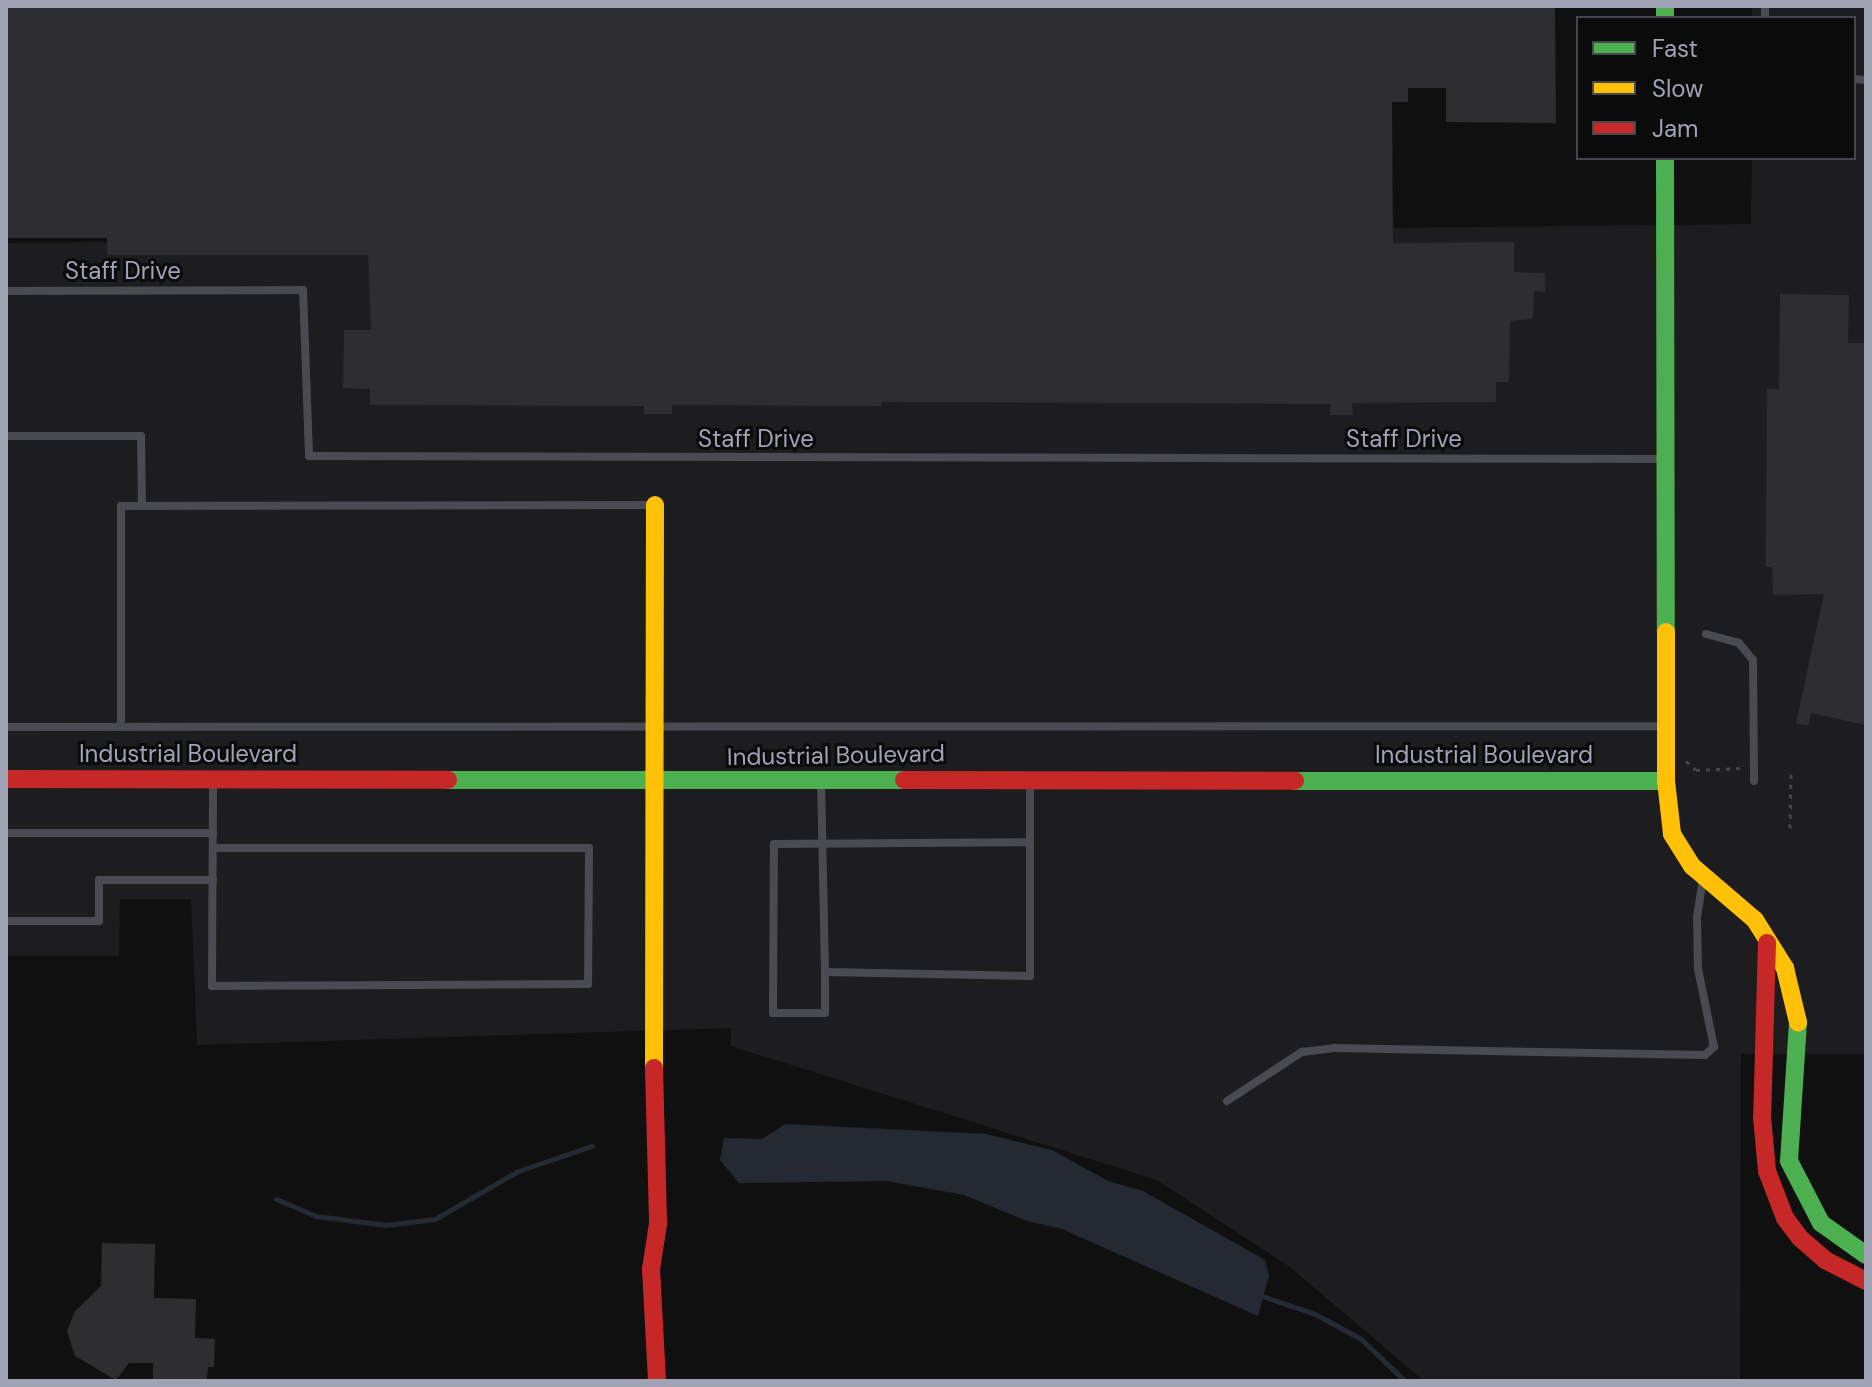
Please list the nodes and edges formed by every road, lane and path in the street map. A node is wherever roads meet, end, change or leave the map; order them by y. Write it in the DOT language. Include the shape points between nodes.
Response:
graph roads {
  1 [pos="1665,160"];
  2 [pos="6,291"];
  3 [pos="6,436"];
  4 [pos="1665,459"];
  5 [pos="648,505"];
  6 [pos="142,506"];
  7 [pos="1706,634"];
  8 [pos="121,726"];
  9 [pos="1666,726"];
  10 [pos="6,727"];
  11 [pos="665,727"];
  12 [pos="1689,766"];
  13 [pos="1754,767"];
  14 [pos="1791,770"];
  15 [pos="1030,778"];
  16 [pos="6,779"];
  17 [pos="213,779"];
  18 [pos="821,780"];
  19 [pos="656,781"];
  20 [pos="1666,781"];
  21 [pos="1754,781"];
  22 [pos="1790,828"];
  23 [pos="6,833"];
  24 [pos="213,833"];
  25 [pos="1030,842"];
  26 [pos="822,844"];
  27 [pos="213,848"];
  28 [pos="1704,876"];
  29 [pos="213,880"];
  30 [pos="6,921"];
  31 [pos="1767,941"];
  32 [pos="825,972"];
  33 [pos="1227,1101"];
  34 [pos="1866,1255"];
  35 [pos="1866,1281"];
  36 [pos="657,1381"];
  1 -- 4 [label="street"];
  2 -- 4 [label="lane, Staff Drive" via="303,290 309,456"];
  3 -- 6 [label="lane" via="141,436"];
  4 -- 9 [label="street"];
  5 -- 6 [label="lane"];
  5 -- 11 [label="street"];
  6 -- 8 [label="lane" via="121,506"];
  7 -- 13 [label="lane" via="1739,643 1753,660"];
  8 -- 10 [label="lane"];
  8 -- 11 [label="lane"];
  9 -- 11 [label="lane"];
  9 -- 20 [label="street"];
  11 -- 19 [label="street"];
  12 -- 13 [label="path"];
  13 -- 21 [label="lane"];
  14 -- 22 [label="path"];
  15 -- 18 [label="street, Industrial Boulevard"];
  15 -- 20 [label="street, Industrial Boulevard"];
  15 -- 25 [label="lane"];
  16 -- 17 [label="street, Industrial Boulevard"];
  17 -- 19 [label="street, Industrial Boulevard"];
  17 -- 24 [label="lane"];
  18 -- 19 [label="street, Industrial Boulevard"];
  18 -- 26 [label="lane"];
  19 -- 36 [label="street" via="658,1224 651,1269"];
  20 -- 28 [label="street" via="1672,834"];
  23 -- 24 [label="lane"];
  24 -- 27 [label="lane"];
  25 -- 26 [label="lane"];
  25 -- 32 [label="lane" via="1030,976"];
  26 -- 32 [label="lane"];
  26 -- 32 [label="lane" via="774,844 773,1013 825,1013"];
  27 -- 29 [label="lane"];
  27 -- 29 [label="lane" via="589,848 588,984 212,986"];
  28 -- 31 [label="street" via="1755,920"];
  28 -- 33 [label="lane" via="1697,917 1698,969 1714,1047 1705,1055 1334,1048 1302,1052"];
  29 -- 30 [label="lane" via="99,880 99,921"];
  31 -- 34 [label="street" via="1785,968 1798,1023 1788,1146 1795,1178 1821,1223"];
  31 -- 35 [label="street" via="1762,1117 1767,1171 1785,1218 1800,1238 1825,1260"];
}
